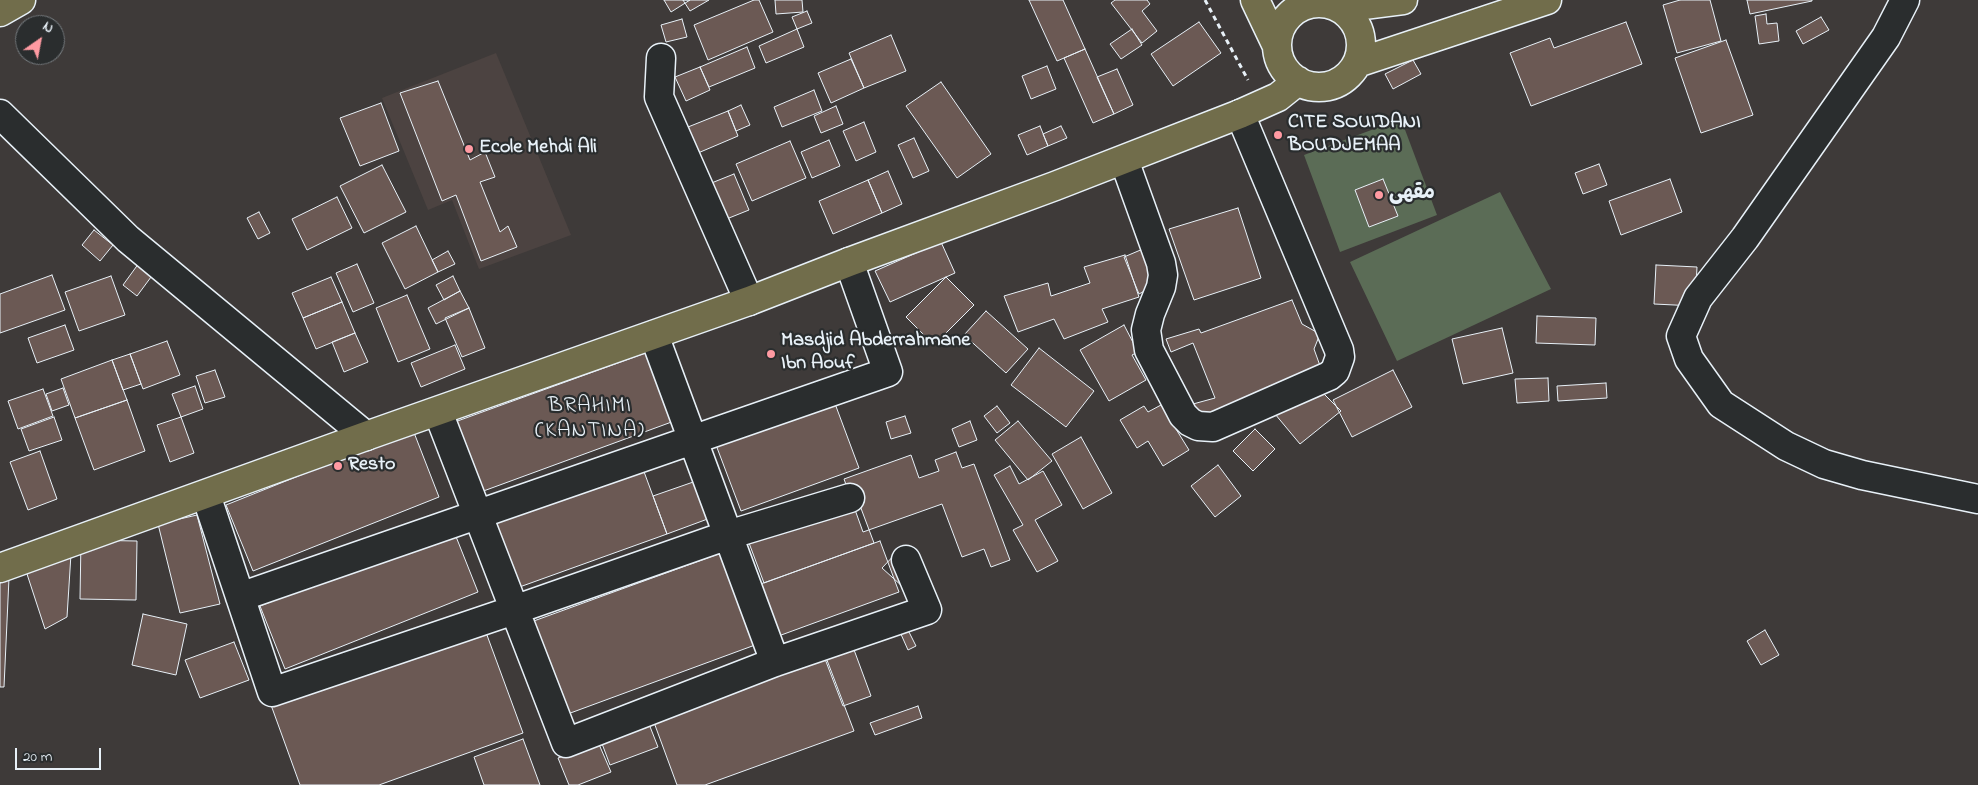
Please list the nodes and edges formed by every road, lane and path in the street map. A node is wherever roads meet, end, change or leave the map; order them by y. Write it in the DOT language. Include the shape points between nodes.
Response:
graph roads {
  1 [pos="21,0"];
  2 [pos="1205,0"];
  3 [pos="1255,0"];
  4 [pos="1403,0"];
  5 [pos="1547,0"];
  6 [pos="1905,0"];
  7 [pos="1328,3"];
  8 [pos="0,12"];
  9 [pos="1276,44"];
  10 [pos="661,58"];
  11 [pos="1357,63"];
  12 [pos="1298,81"];
  13 [pos="1251,109"];
  14 [pos="0,114"];
  15 [pos="1124,160"];
  16 [pos="849,262"];
  17 [pos="749,301"];
  18 [pos="654,335"];
  19 [pos="438,412"];
  20 [pos="366,436"];
  21 [pos="693,440"];
  22 [pos="206,495"];
  23 [pos="850,498"];
  24 [pos="1978,499"];
  25 [pos="477,514"];
  26 [pos="728,535"];
  27 [pos="906,560"];
  28 [pos="0,568"];
  29 [pos="240,597"];
  30 [pos="514,610"];
  31 [pos="775,662"];
  1 -- 8 [label="main road"];
  2 -- 13 [label="path"];
  3 -- 9 [label="main road"];
  4 -- 7 [label="main road"];
  5 -- 11 [label="main road"];
  6 -- 24 [label="street" via="1880,45 1745,238 1698,298 1681,336 1689,359 1721,404 1786,446 1824,464 1862,475"];
  7 -- 9 [label="main road" via="1306,4 1290,13 1280,27"];
  7 -- 11 [label="main road" via="1353,21 1361,38"];
  9 -- 12 [label="main road" via="1282,66"];
  10 -- 17 [label="street" via="659,97"];
  11 -- 12 [label="main road" via="1338,82 1325,86 1311,86"];
  12 -- 13 [label="main road" via="1278,97"];
  13 -- 15 [label="main road"];
  13 -- 15 [label="street" via="1340,358 1335,371 1329,376 1213,427 1198,426 1183,415 1149,350 1146,330 1162,287 1163,275"];
  14 -- 20 [label="street" via="128,240"];
  15 -- 16 [label="main road"];
  16 -- 17 [label="main road"];
  16 -- 21 [label="street" via="888,372"];
  17 -- 18 [label="main road"];
  18 -- 19 [label="main road"];
  18 -- 21 [label="street"];
  19 -- 20 [label="main road"];
  19 -- 25 [label="street"];
  20 -- 22 [label="main road"];
  21 -- 25 [label="street"];
  21 -- 26 [label="street"];
  22 -- 28 [label="main road"];
  22 -- 29 [label="street"];
  23 -- 26 [label="street"];
  25 -- 29 [label="street"];
  25 -- 30 [label="street"];
  26 -- 30 [label="street"];
  26 -- 31 [label="street"];
  27 -- 31 [label="street" via="927,610"];
  29 -- 30 [label="street" via="272,692"];
  30 -- 31 [label="street" via="566,743"];
}
